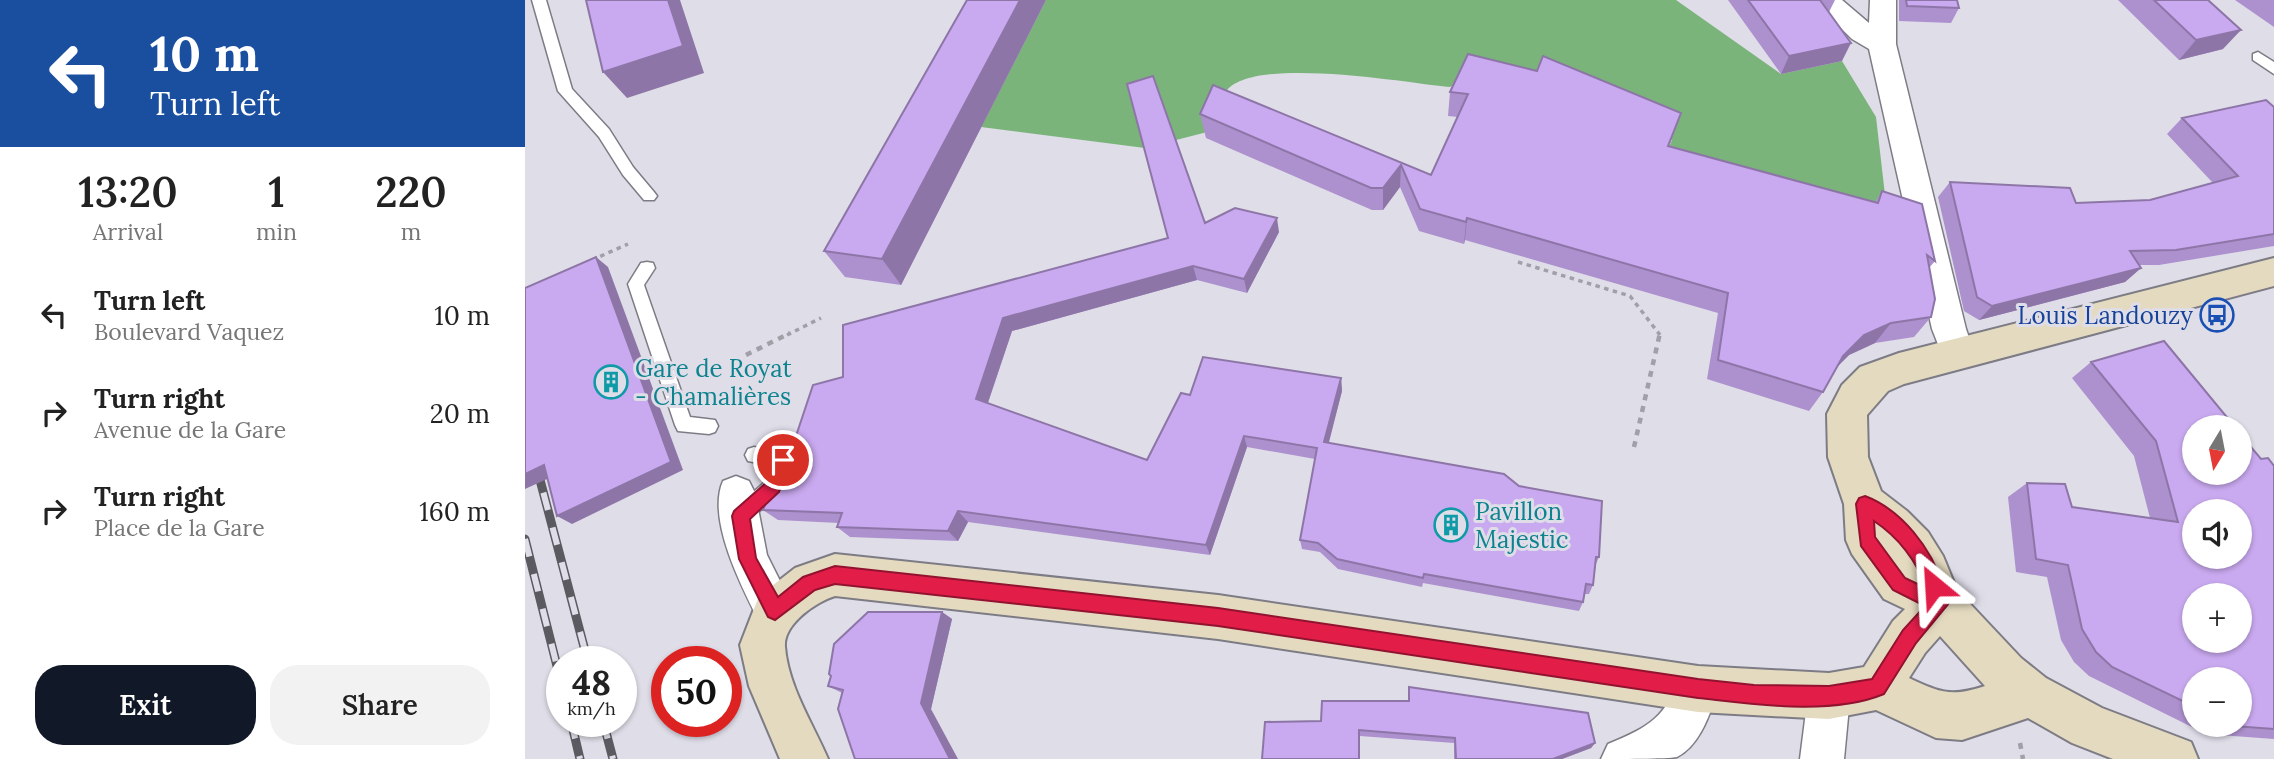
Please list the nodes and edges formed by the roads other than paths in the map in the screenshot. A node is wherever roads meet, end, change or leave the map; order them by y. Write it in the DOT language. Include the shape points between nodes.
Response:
graph roads {
  1 [pos="540,0"];
  2 [pos="1825,0"];
  3 [pos="1883,0"];
  4 [pos="1882,44"];
  5 [pos="2258,57"];
  6 [pos="2274,69"];
  7 [pos="649,196"];
  8 [pos="647,268"];
  9 [pos="2274,272"];
  10 [pos="1957,352"];
  11 [pos="709,426"];
  12 [pos="754,455"];
  13 [pos="738,504"];
  14 [pos="1940,603"];
  15 [pos="775,611"];
  16 [pos="1878,687"];
  17 [pos="1698,689"];
  18 [pos="2030,694"];
  19 [pos="1829,696"];
  20 [pos="804,759"];
  21 [pos="1623,759"];
  22 [pos="1822,759"];
  23 [pos="2174,759"];
  1 -- 7 [label="lane" via="565,91 604,133"];
  2 -- 4 [label="street"];
  3 -- 4 [label="street"];
  4 -- 10 [label="street"];
  5 -- 6 [label="lane"];
  8 -- 11 [label="lane" via="636,284 684,425"];
  9 -- 10 [label="main road"];
  10 -- 14 [label="main road" via="1874,379 1847,414 1848,457 1865,504 1867,540 1899,584"];
  12 -- 13 [label="lane" via="783,460 773,487"];
  13 -- 15 [label="street" via="748,559"];
  14 -- 16 [label="main road" via="1909,637"];
  14 -- 18 [label="main road" via="2005,674"];
  15 -- 17 [label="main road" via="810,583 835,575 1218,617"];
  15 -- 20 [label="main road" via="762,645 772,686"];
  16 -- 18 [label="main road" via="1936,715 1962,717"];
  16 -- 19 [label="main road"];
  17 -- 19 [label="main road"];
  17 -- 21 [label="street" via="1685,723 1666,740"];
  18 -- 23 [label="main road" via="2089,726"];
  19 -- 22 [label="street"];
}
